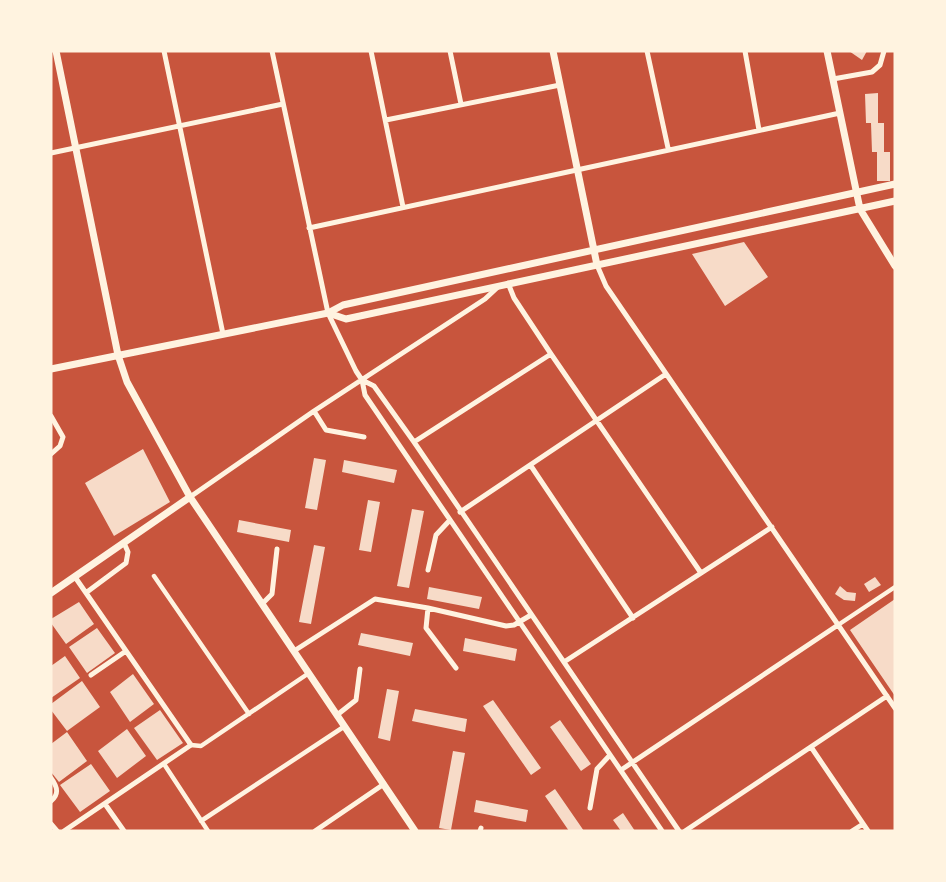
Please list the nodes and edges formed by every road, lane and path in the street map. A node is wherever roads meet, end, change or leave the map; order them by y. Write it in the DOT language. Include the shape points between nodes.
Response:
graph roads {
  1 [pos="56,51"];
  2 [pos="164,51"];
  3 [pos="272,51"];
  4 [pos="372,51"];
  5 [pos="450,51"];
  6 [pos="553,51"];
  7 [pos="647,51"];
  8 [pos="745,51"];
  9 [pos="827,51"];
  10 [pos="884,51"];
  11 [pos="833,79"];
  12 [pos="560,85"];
  13 [pos="283,104"];
  14 [pos="461,104"];
  15 [pos="840,113"];
  16 [pos="386,120"];
  17 [pos="180,127"];
  18 [pos="759,130"];
  19 [pos="76,148"];
  20 [pos="668,148"];
  21 [pos="51,153"];
  22 [pos="577,170"];
  23 [pos="895,184"];
  24 [pos="857,193"];
  25 [pos="895,201"];
  26 [pos="403,207"];
  27 [pos="860,209"];
  28 [pos="309,228"];
  29 [pos="594,252"];
  30 [pos="597,265"];
  31 [pos="895,266"];
  32 [pos="504,284"];
  33 [pos="328,313"];
  34 [pos="223,334"];
  35 [pos="551,354"];
  36 [pos="118,355"];
  37 [pos="51,369"];
  38 [pos="666,374"];
  39 [pos="362,380"];
  40 [pos="314,411"];
  41 [pos="51,416"];
  42 [pos="596,422"];
  43 [pos="364,437"];
  44 [pos="414,442"];
  45 [pos="51,454"];
  46 [pos="530,466"];
  47 [pos="190,498"];
  48 [pos="460,512"];
  49 [pos="450,520"];
  50 [pos="772,526"];
  51 [pos="124,543"];
  52 [pos="277,549"];
  53 [pos="428,570"];
  54 [pos="701,573"];
  55 [pos="154,576"];
  56 [pos="75,577"];
  57 [pos="895,587"];
  58 [pos="88,592"];
  59 [pos="51,593"];
  60 [pos="263,603"];
  61 [pos="428,608"];
  62 [pos="531,615"];
  63 [pos="633,618"];
  64 [pos="520,622"];
  65 [pos="838,625"];
  66 [pos="126,651"];
  67 [pos="294,651"];
  68 [pos="564,662"];
  69 [pos="456,668"];
  70 [pos="360,669"];
  71 [pos="309,673"];
  72 [pos="91,675"];
  73 [pos="887,696"];
  74 [pos="895,708"];
  75 [pos="249,714"];
  76 [pos="337,715"];
  77 [pos="345,726"];
  78 [pos="192,745"];
  79 [pos="811,747"];
  80 [pos="610,755"];
  81 [pos="632,762"];
  82 [pos="164,764"];
  83 [pos="620,770"];
  84 [pos="51,778"];
  85 [pos="384,784"];
  86 [pos="51,802"];
  87 [pos="105,804"];
  88 [pos="590,808"];
  89 [pos="201,821"];
  90 [pos="51,824"];
  91 [pos="863,824"];
  92 [pos="323,825"];
  93 [pos="56,831"];
  94 [pos="64,831"];
  95 [pos="124,831"];
  96 [pos="208,831"];
  97 [pos="315,831"];
  98 [pos="327,831"];
  99 [pos="416,831"];
  100 [pos="662,831"];
  101 [pos="679,831"];
  102 [pos="685,831"];
  103 [pos="852,831"];
  104 [pos="868,831"];
  1 -- 19 [label="street"];
  2 -- 17 [label="street"];
  3 -- 13 [label="street"];
  4 -- 16 [label="street"];
  5 -- 14 [label="street"];
  6 -- 12 [label="street"];
  7 -- 20 [label="street"];
  8 -- 18 [label="street"];
  9 -- 11 [label="street"];
  10 -- 11 [label="street" via="880,65 872,72"];
  11 -- 15 [label="street"];
  12 -- 14 [label="street"];
  12 -- 22 [label="street"];
  13 -- 17 [label="street"];
  13 -- 28 [label="street"];
  14 -- 16 [label="street"];
  15 -- 18 [label="street"];
  15 -- 24 [label="street"];
  16 -- 26 [label="street"];
  17 -- 19 [label="street"];
  17 -- 34 [label="street"];
  18 -- 20 [label="street"];
  19 -- 21 [label="street"];
  19 -- 36 [label="street"];
  20 -- 22 [label="street"];
  22 -- 26 [label="street"];
  22 -- 29 [label="street"];
  23 -- 24 [label="street"];
  24 -- 27 [label="street"];
  24 -- 29 [label="street"];
  25 -- 27 [label="street"];
  26 -- 28 [label="street"];
  27 -- 30 [label="street"];
  27 -- 31 [label="street"];
  28 -- 33 [label="street"];
  29 -- 30 [label="street"];
  29 -- 33 [label="street" via="343,305"];
  30 -- 32 [label="street"];
  30 -- 38 [label="street" via="606,286"];
  32 -- 33 [label="street" via="346,319"];
  32 -- 35 [label="street"];
  32 -- 39 [label="street" via="485,300"];
  33 -- 34 [label="street"];
  33 -- 39 [label="street"];
  34 -- 36 [label="street"];
  35 -- 42 [label="street"];
  35 -- 44 [label="street"];
  36 -- 37 [label="street"];
  36 -- 47 [label="street" via="127,382"];
  38 -- 42 [label="street"];
  38 -- 50 [label="street"];
  39 -- 40 [label="street"];
  39 -- 44 [label="street" via="374,386"];
  39 -- 49 [label="street" via="365,394"];
  40 -- 43 [label="street" via="326,430"];
  40 -- 47 [label="street"];
  41 -- 45 [label="street" via="63,437 60,446"];
  42 -- 46 [label="street"];
  42 -- 54 [label="street"];
  44 -- 48 [label="street"];
  46 -- 48 [label="street"];
  46 -- 63 [label="street"];
  47 -- 51 [label="street"];
  47 -- 60 [label="street"];
  48 -- 62 [label="street"];
  49 -- 53 [label="street" via="436,535"];
  49 -- 64 [label="street"];
  50 -- 54 [label="street"];
  50 -- 65 [label="street"];
  51 -- 56 [label="street"];
  51 -- 58 [label="street" via="128,552 126,563"];
  52 -- 60 [label="street" via="272,594"];
  54 -- 63 [label="street"];
  55 -- 75 [label="street"];
  56 -- 58 [label="street"];
  56 -- 59 [label="street"];
  57 -- 65 [label="street"];
  58 -- 66 [label="street"];
  60 -- 67 [label="street"];
  61 -- 64 [label="street" via="506,626"];
  61 -- 67 [label="street" via="375,599"];
  61 -- 69 [label="street" via="426,628"];
  62 -- 64 [label="street"];
  62 -- 68 [label="street"];
  63 -- 68 [label="street"];
  64 -- 80 [label="street"];
  65 -- 73 [label="street"];
  65 -- 81 [label="street"];
  66 -- 72 [label="street"];
  66 -- 78 [label="street"];
  67 -- 71 [label="street"];
  68 -- 81 [label="street"];
  70 -- 76 [label="street" via="356,700"];
  71 -- 75 [label="street"];
  71 -- 76 [label="street"];
  73 -- 74 [label="street"];
  73 -- 79 [label="street"];
  75 -- 78 [label="street" via="201,746"];
  76 -- 77 [label="street"];
  77 -- 85 [label="street"];
  77 -- 89 [label="street"];
  78 -- 82 [label="street"];
  79 -- 91 [label="street"];
  79 -- 102 [label="street"];
  80 -- 83 [label="street"];
  80 -- 88 [label="street" via="597,769"];
  81 -- 83 [label="street"];
  81 -- 101 [label="street"];
  82 -- 87 [label="street"];
  82 -- 89 [label="street"];
  83 -- 100 [label="street"];
  84 -- 86 [label="street" via="57,791"];
  85 -- 92 [label="street"];
  85 -- 99 [label="street"];
  87 -- 94 [label="street"];
  87 -- 95 [label="street"];
  89 -- 96 [label="street"];
  90 -- 93 [label="street"];
  91 -- 103 [label="street"];
  91 -- 104 [label="street"];
  92 -- 97 [label="street"];
  92 -- 98 [label="street"];
}
